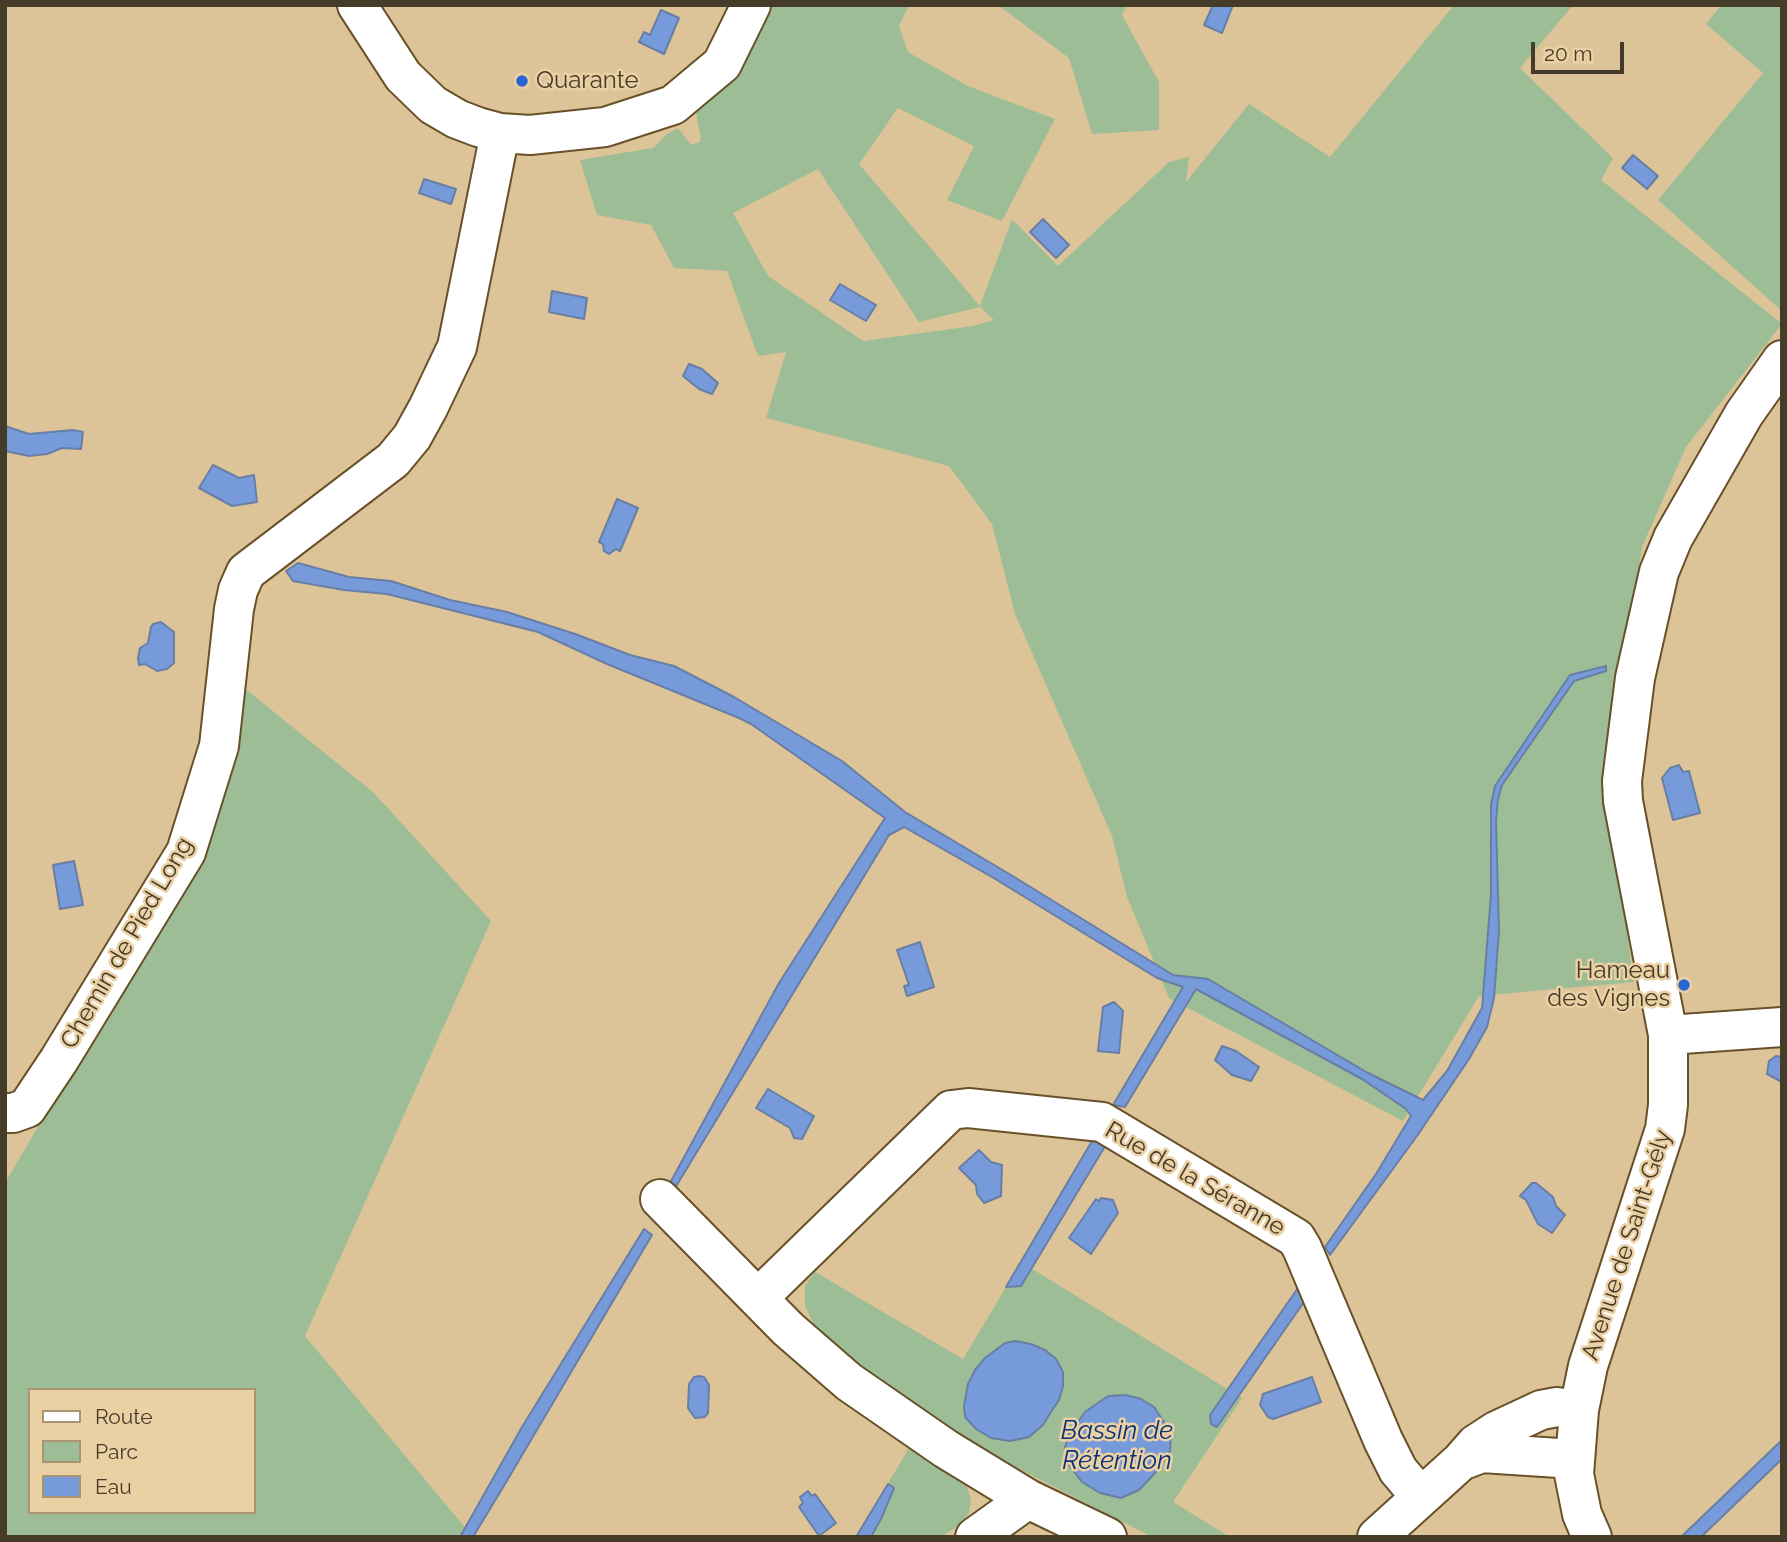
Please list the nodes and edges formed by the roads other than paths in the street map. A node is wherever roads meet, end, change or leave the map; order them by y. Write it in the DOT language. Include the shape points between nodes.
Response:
graph roads {
  1 [pos="358,5"];
  2 [pos="751,5"];
  3 [pos="500,133"];
  4 [pos="1782,360"];
  5 [pos="1782,1027"];
  6 [pos="1668,1035"];
  7 [pos="5,1114"];
  8 [pos="660,1199"];
  9 [pos="758,1298"];
  10 [pos="1579,1410"];
  11 [pos="1574,1459"];
  12 [pos="1461,1461"];
  13 [pos="1420,1496"];
  14 [pos="1028,1499"];
  15 [pos="975,1537"];
  16 [pos="1107,1537"];
  17 [pos="1377,1537"];
  18 [pos="1592,1537"];
  1 -- 3 [label="street" via="420,95 457,119"];
  2 -- 3 [label="street" via="722,64 673,105 605,127 530,135"];
  3 -- 7 [label="street, Chemin de Pied Long" via="457,347 428,408 393,460 246,572 234,609 219,746 186,852 27,1108"];
  4 -- 6 [label="street, Avenue de Saint-Gély" via="1744,414 1673,538 1659,572 1635,678 1623,801"];
  5 -- 6 [label="street"];
  6 -- 10 [label="street, Avenue de Saint-Gély" via="1665,1129 1588,1366"];
  8 -- 9 [label="street"];
  9 -- 13 [label="street, Rue de la Séranne" via="951,1110 1101,1122 1296,1238 1383,1440"];
  9 -- 14 [label="street" via="849,1382"];
  10 -- 11 [label="street, Avenue de Saint-Gély"];
  10 -- 12 [label="street" via="1541,1410 1496,1431"];
  11 -- 12 [label="street" via="1482,1453"];
  11 -- 18 [label="street, Avenue de Saint-Gély" via="1576,1489"];
  12 -- 13 [label="street"];
  13 -- 17 [label="street"];
  14 -- 15 [label="street"];
  14 -- 16 [label="street"];
}
